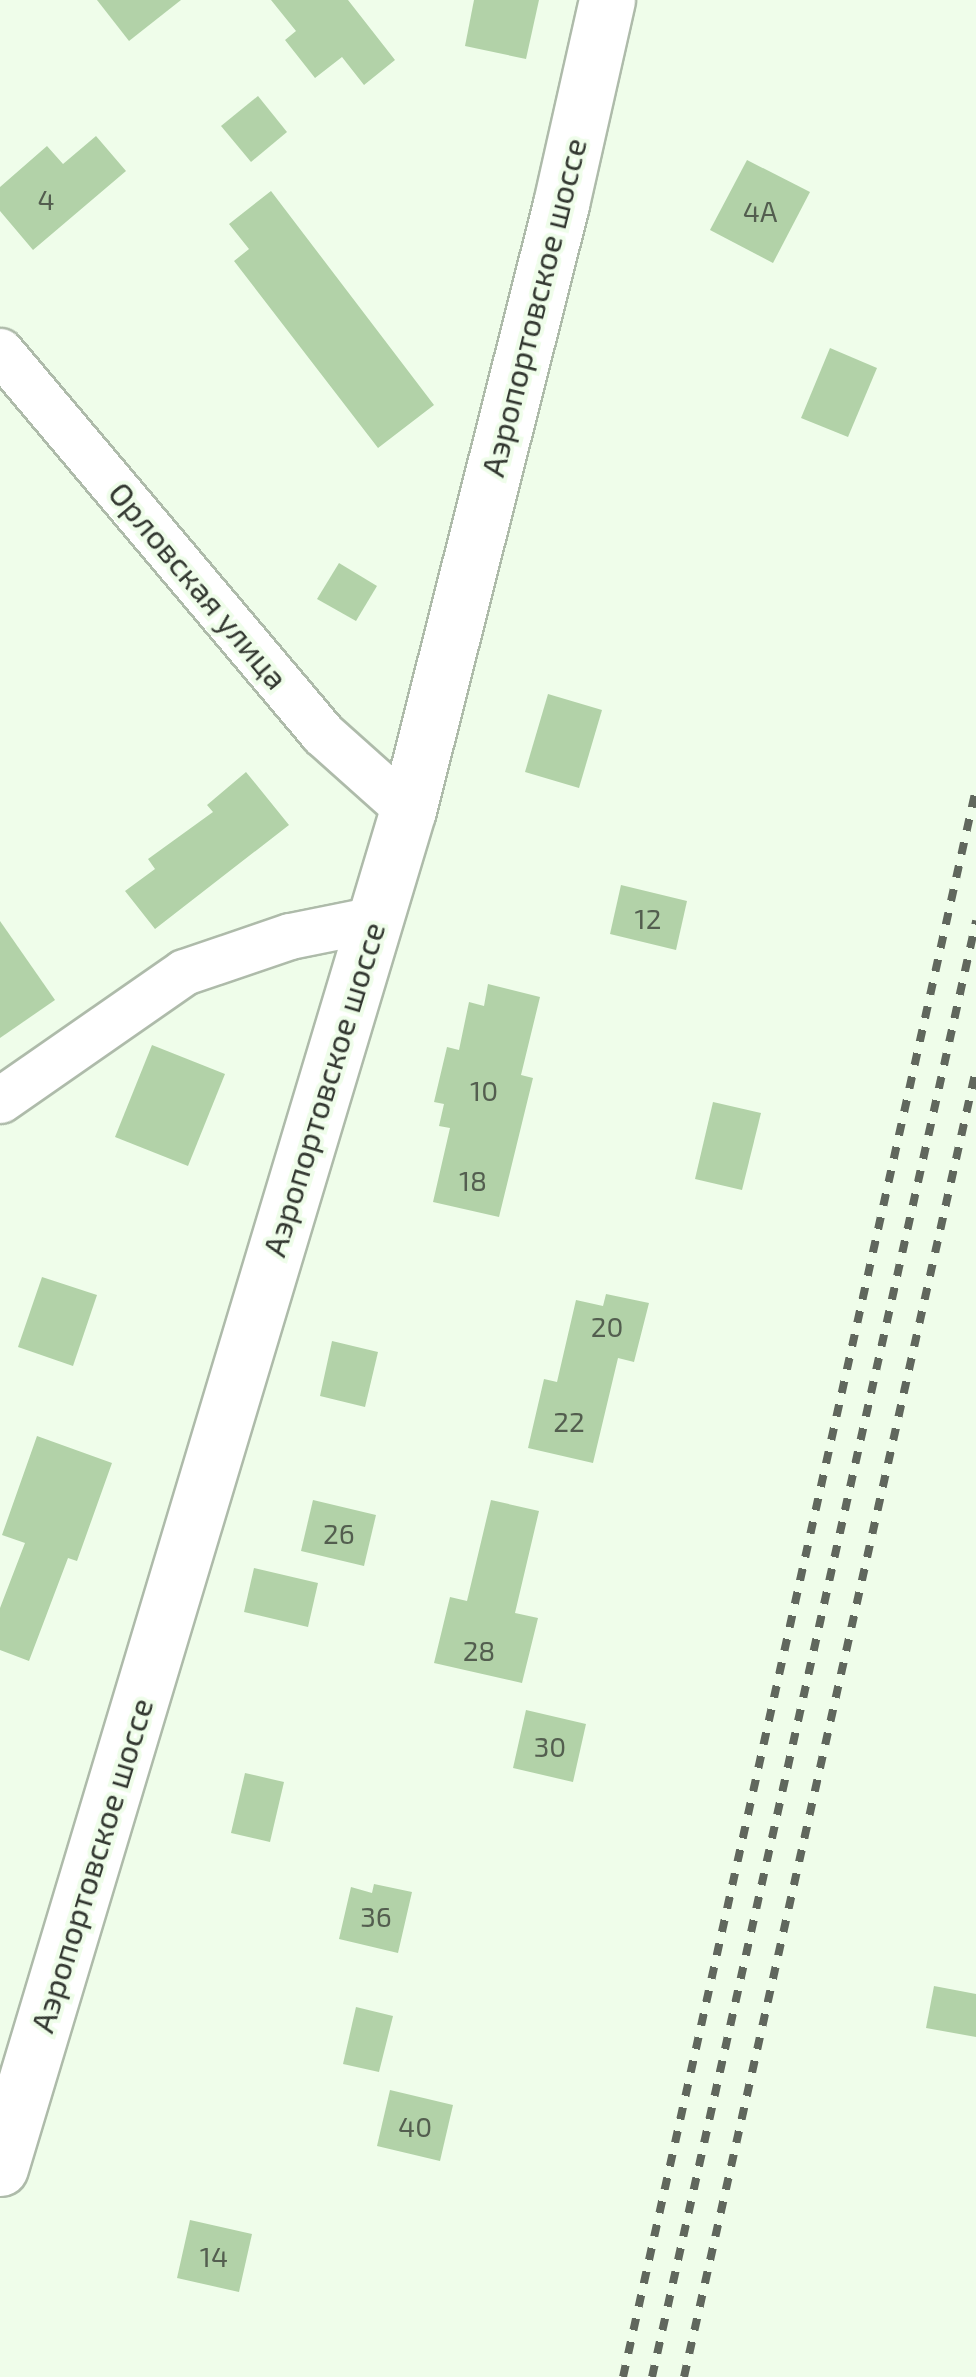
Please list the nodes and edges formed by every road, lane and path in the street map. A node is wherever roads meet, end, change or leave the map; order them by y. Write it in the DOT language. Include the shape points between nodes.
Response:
graph roads {
  1 [pos="607,0"];
  2 [pos="1,350"];
  3 [pos="408,810"];
  4 [pos="374,919"];
  5 [pos="0,1100"];
  6 [pos="0,2168"];
  1 -- 3 [label="main road, Аэропортовское шоссе"];
  2 -- 3 [label="street, Орловская улица" via="322,734"];
  3 -- 4 [label="main road, Аэропортовское шоссе"];
  4 -- 5 [label="street" via="290,936 184,972"];
  4 -- 6 [label="main road, Аэропортовское шоссе"];
}
